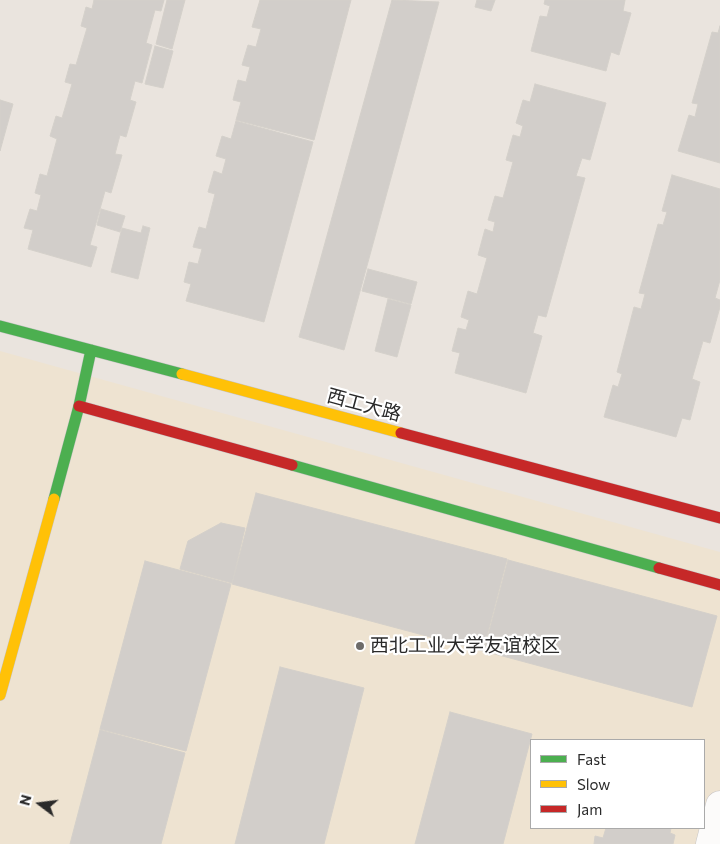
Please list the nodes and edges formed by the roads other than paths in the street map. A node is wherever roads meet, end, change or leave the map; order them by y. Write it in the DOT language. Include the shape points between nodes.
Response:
graph roads {
  1 [pos="0,326"];
  2 [pos="91,350"];
  3 [pos="79,406"];
  4 [pos="720,518"];
  5 [pos="720,585"];
  6 [pos="0,691"];
  7 [pos="720,806"];
  8 [pos="710,844"];
  1 -- 2 [label="street, 西工大路"];
  2 -- 3 [label="street"];
  2 -- 4 [label="street, 西工大路"];
  3 -- 5 [label="street"];
  3 -- 6 [label="street"];
  7 -- 8 [label="street"];
}
